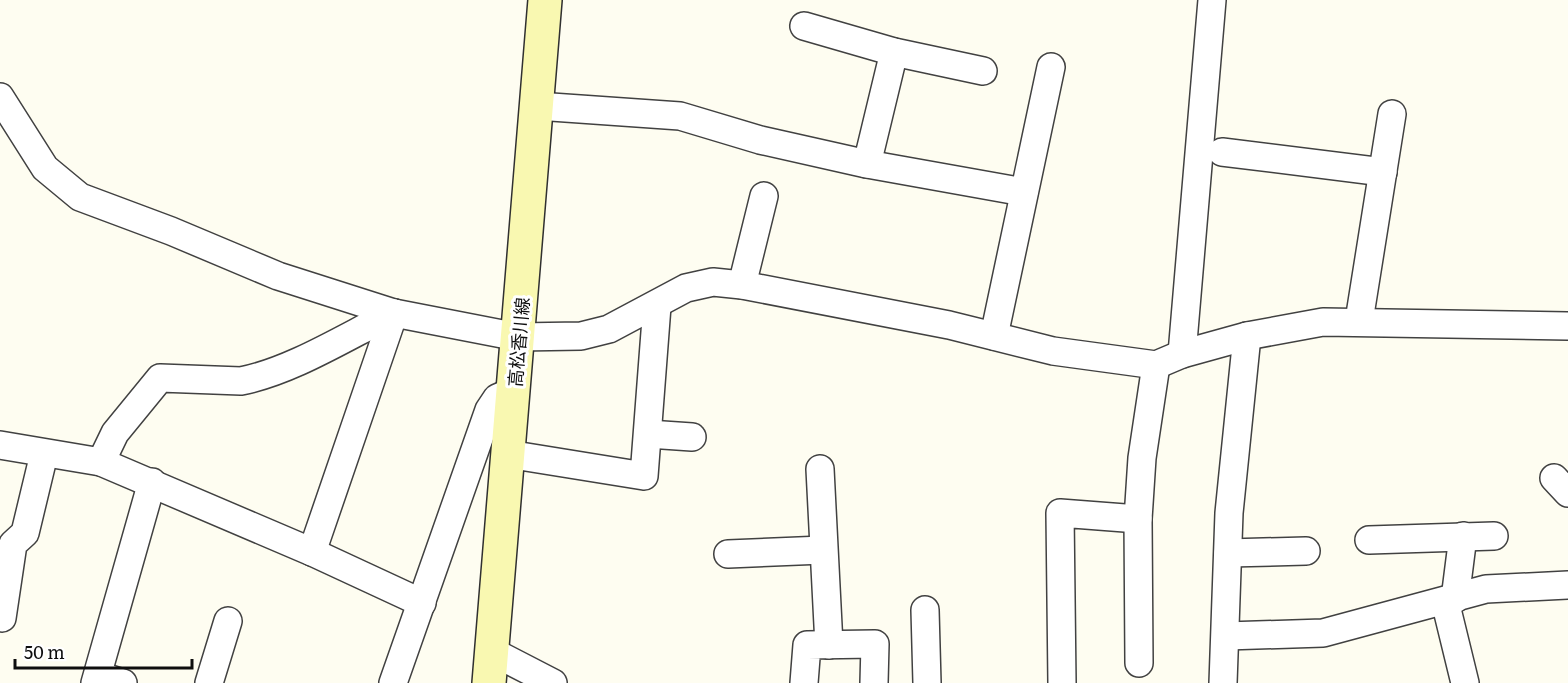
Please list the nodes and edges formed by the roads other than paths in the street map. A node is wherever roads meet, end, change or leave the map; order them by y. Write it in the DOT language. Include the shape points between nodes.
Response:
graph roads {
  1 [pos="545,0"];
  2 [pos="1212,0"];
  3 [pos="804,26"];
  4 [pos="894,52"];
  5 [pos="1051,67"];
  6 [pos="983,71"];
  7 [pos="0,97"];
  8 [pos="537,106"];
  9 [pos="1392,114"];
  10 [pos="1222,152"];
  11 [pos="867,164"];
  12 [pos="1383,172"];
  13 [pos="1024,192"];
  14 [pos="764,196"];
  15 [pos="742,285"];
  16 [pos="657,306"];
  17 [pos="394,313"];
  18 [pos="1359,321"];
  19 [pos="1568,326"];
  20 [pos="993,336"];
  21 [pos="1247,336"];
  22 [pos="518,337"];
  23 [pos="1182,354"];
  24 [pos="1156,365"];
  25 [pos="513,391"];
  26 [pos="648,434"];
  27 [pos="692,437"];
  28 [pos="0,445"];
  29 [pos="44,454"];
  30 [pos="508,454"];
  31 [pos="101,462"];
  32 [pos="820,469"];
  33 [pos="152,482"];
  34 [pos="1138,519"];
  35 [pos="1463,536"];
  36 [pos="1494,536"];
  37 [pos="1369,540"];
  38 [pos="823,550"];
  39 [pos="1306,551"];
  40 [pos="312,552"];
  41 [pos="1228,553"];
  42 [pos="728,554"];
  43 [pos="1568,585"];
  44 [pos="1450,600"];
  45 [pos="422,603"];
  46 [pos="926,610"];
  47 [pos="2,618"];
  48 [pos="228,621"];
  49 [pos="1226,636"];
  50 [pos="829,645"];
  51 [pos="1139,663"];
  52 [pos="490,667"];
  53 [pos="105,680"];
  54 [pos="209,683"];
  55 [pos="393,683"];
  56 [pos="553,683"];
  57 [pos="804,683"];
  58 [pos="874,683"];
  59 [pos="927,683"];
  60 [pos="1062,683"];
  61 [pos="1223,683"];
  62 [pos="1465,683"];
  1 -- 8 [label="main road, 高松香川線"];
  2 -- 23 [label="street"];
  3 -- 4 [label="street"];
  4 -- 6 [label="street"];
  4 -- 11 [label="street"];
  5 -- 13 [label="street"];
  7 -- 17 [label="street" via="45,168 80,197 278,276"];
  8 -- 11 [label="street" via="680,116 760,140"];
  8 -- 22 [label="main road, 高松香川線"];
  9 -- 12 [label="street"];
  10 -- 12 [label="street"];
  11 -- 13 [label="street"];
  12 -- 18 [label="street"];
  13 -- 20 [label="street"];
  14 -- 15 [label="street"];
  15 -- 16 [label="street" via="712,282 686,288"];
  15 -- 20 [label="street"];
  16 -- 22 [label="street" via="609,329 581,336"];
  16 -- 26 [label="street"];
  17 -- 22 [label="street"];
  17 -- 31 [label="street" via="252,379 160,378 115,433"];
  17 -- 40 [label="street"];
  18 -- 19 [label="street"];
  18 -- 21 [label="street" via="1323,322"];
  20 -- 24 [label="street" via="1053,351"];
  21 -- 23 [label="street"];
  21 -- 41 [label="street"];
  22 -- 25 [label="main road, 高松香川線"];
  23 -- 24 [label="street"];
  24 -- 34 [label="street" via="1142,458"];
  25 -- 30 [label="main road, 高松香川線"];
  25 -- 45 [label="street" via="497,398 489,410"];
  26 -- 27 [label="street"];
  26 -- 30 [label="street" via="644,476"];
  28 -- 29 [label="street"];
  29 -- 31 [label="street"];
  29 -- 47 [label="street" via="25,533 13,544"];
  30 -- 52 [label="main road, 高松香川線"];
  31 -- 33 [label="street"];
  32 -- 38 [label="street"];
  33 -- 40 [label="street"];
  33 -- 53 [label="street"];
  34 -- 51 [label="street"];
  34 -- 60 [label="street" via="1060,513"];
  35 -- 36 [label="street"];
  35 -- 37 [label="street"];
  35 -- 44 [label="street"];
  38 -- 42 [label="street"];
  38 -- 50 [label="street"];
  39 -- 41 [label="street"];
  40 -- 45 [label="street"];
  41 -- 49 [label="street"];
  43 -- 44 [label="street" via="1486,589"];
  44 -- 49 [label="street" via="1323,633"];
  44 -- 62 [label="street"];
  45 -- 55 [label="street"];
  46 -- 59 [label="street"];
  48 -- 54 [label="street"];
  49 -- 61 [label="street"];
  50 -- 57 [label="street" via="807,645"];
  50 -- 58 [label="street" via="875,644"];
  52 -- 56 [label="street"];
}
